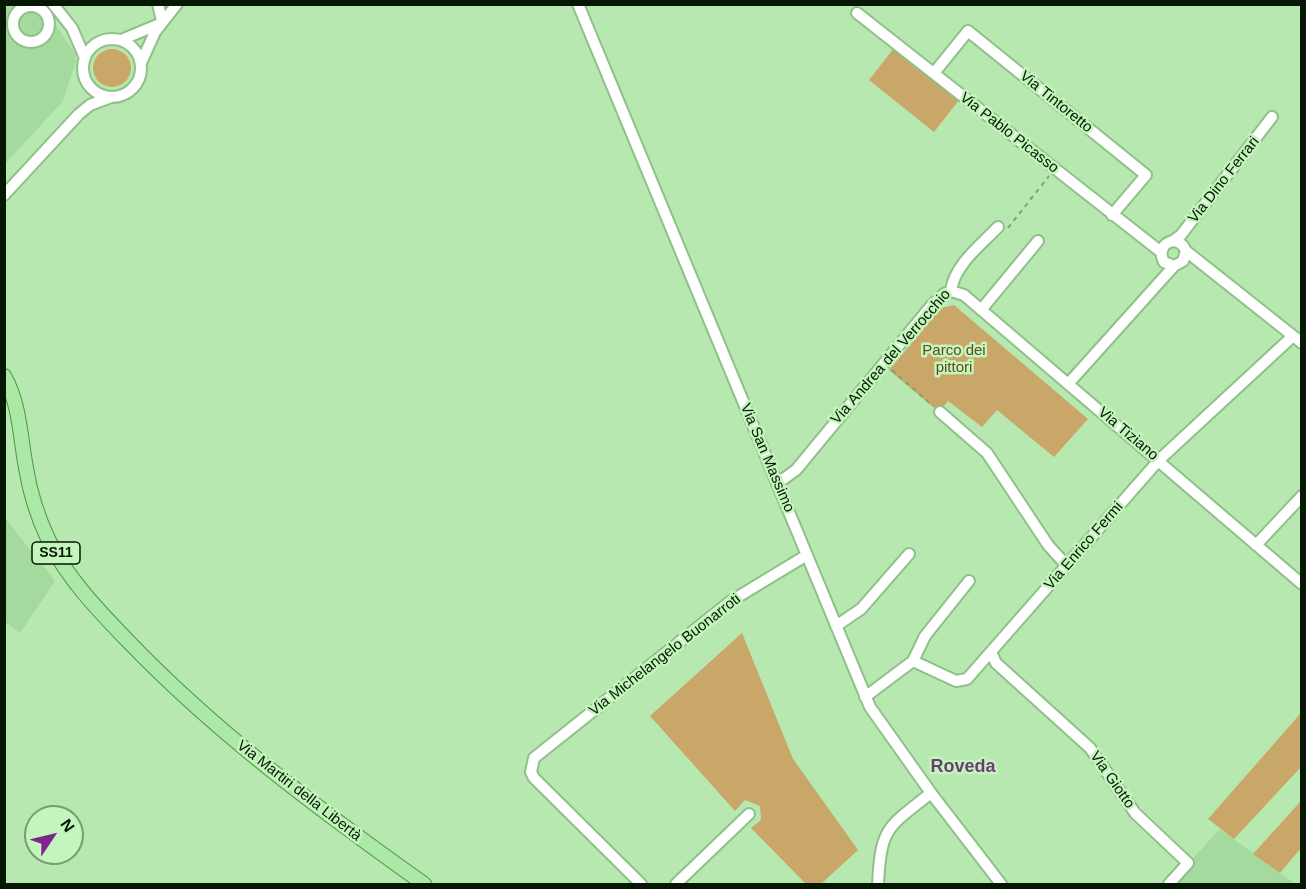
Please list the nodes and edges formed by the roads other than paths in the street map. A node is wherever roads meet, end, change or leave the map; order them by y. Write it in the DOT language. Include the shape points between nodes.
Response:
graph roads {
  1 [pos="14,4"];
  2 [pos="53,4"];
  3 [pos="158,4"];
  4 [pos="177,4"];
  5 [pos="578,4"];
  6 [pos="33,5"];
  7 [pos="857,13"];
  8 [pos="14,17"];
  9 [pos="162,21"];
  10 [pos="72,28"];
  11 [pos="103,40"];
  12 [pos="121,40"];
  13 [pos="85,58"];
  14 [pos="141,64"];
  15 [pos="934,73"];
  16 [pos="85,79"];
  17 [pos="112,97"];
  18 [pos="79,114"];
  19 [pos="1272,117"];
  20 [pos="4,195"];
  21 [pos="1112,215"];
  22 [pos="998,227"];
  23 [pos="1038,241"];
  24 [pos="1173,241"];
  25 [pos="1185,251"];
  26 [pos="1161,252"];
  27 [pos="1174,266"];
  28 [pos="951,291"];
  29 [pos="981,310"];
  30 [pos="1297,339"];
  31 [pos="4,375"];
  32 [pos="1068,384"];
  33 [pos="940,412"];
  34 [pos="1159,460"];
  35 [pos="778,483"];
  36 [pos="1302,496"];
  37 [pos="1256,545"];
  38 [pos="909,554"];
  39 [pos="807,555"];
  40 [pos="1067,566"];
  41 [pos="969,581"];
  42 [pos="1302,584"];
  43 [pos="836,626"];
  44 [pos="991,652"];
  45 [pos="913,661"];
  46 [pos="865,697"];
  47 [pos="918,775"];
  48 [pos="931,793"];
  49 [pos="913,807"];
  50 [pos="749,814"];
  51 [pos="424,885"];
  52 [pos="641,885"];
  53 [pos="676,885"];
  54 [pos="878,885"];
  55 [pos="1001,885"];
  56 [pos="1168,885"];
  1 -- 8 [label="street"];
  2 -- 10 [label="street"];
  3 -- 9 [label="street"];
  4 -- 9 [label="street"];
  5 -- 35 [label="street, Via San Massimo"];
  6 -- 8 [label="street"];
  6 -- 8 [label="street" via="43,10 49,20 48,31 41,40 30,42 20,38 14,29"];
  7 -- 15 [label="street, Via Pablo Picasso"];
  9 -- 12 [label="street" via="152,29"];
  9 -- 14 [label="street"];
  10 -- 11 [label="street"];
  10 -- 13 [label="street"];
  11 -- 12 [label="street"];
  11 -- 13 [label="street"];
  12 -- 14 [label="street" via="135,49"];
  13 -- 16 [label="street"];
  14 -- 17 [label="street" via="134,87"];
  15 -- 21 [label="street, Via Pablo Picasso"];
  15 -- 21 [label="street, Via Tintoretto" via="968,31 1146,175"];
  16 -- 17 [label="street" via="96,92"];
  16 -- 18 [label="street"];
  17 -- 18 [label="street"];
  18 -- 20 [label="street"];
  19 -- 24 [label="street, Via Dino Ferrari"];
  21 -- 26 [label="street, Via Pablo Picasso"];
  22 -- 28 [label="street, Via Andrea del Verrocchio" via="960,268 952,279"];
  23 -- 29 [label="street"];
  24 -- 25 [label="street" via="1183,245"];
  24 -- 26 [label="street" via="1163,245"];
  25 -- 27 [label="street" via="1183,261"];
  25 -- 30 [label="street"];
  26 -- 27 [label="street" via="1164,262"];
  27 -- 32 [label="street"];
  28 -- 29 [label="street, Via Tiziano" via="964,295"];
  28 -- 35 [label="street, Via Andrea del Verrocchio" via="938,298 796,470"];
  29 -- 32 [label="street, Via Tiziano"];
  30 -- 34 [label="street, Via Enrico Fermi"];
  31 -- 51 [label="main road, Via Martiri della Libertà / SS11" via="16,404 31,492 53,548 73,579 106,619 179,692 268,769"];
  32 -- 34 [label="street, Via Tiziano"];
  33 -- 40 [label="street" via="987,453 1048,545"];
  34 -- 37 [label="street, Via Tiziano"];
  34 -- 40 [label="street, Via Enrico Fermi"];
  35 -- 39 [label="street, Via San Massimo"];
  36 -- 37 [label="street"];
  37 -- 42 [label="street, Via Tiziano"];
  38 -- 43 [label="street" via="861,609"];
  39 -- 43 [label="street, Via San Massimo"];
  39 -- 52 [label="street, Via Michelangelo Buonarroti" via="731,601 540,752 531,765 534,778 542,787"];
  40 -- 44 [label="street, Via Enrico Fermi"];
  41 -- 45 [label="street" via="925,636"];
  43 -- 46 [label="street, Via San Massimo"];
  44 -- 45 [label="street, Via Enrico Fermi" via="962,681"];
  44 -- 56 [label="street, Via Giotto" via="996,663 1090,748 1135,813 1188,863"];
  45 -- 46 [label="street"];
  46 -- 47 [label="street, Via San Massimo" via="875,718"];
  47 -- 48 [label="street, Via San Massimo"];
  47 -- 49 [label="street" via="920,794"];
  48 -- 49 [label="street"];
  48 -- 55 [label="street, Via San Massimo"];
  49 -- 54 [label="street" via="887,832 880,850"];
  50 -- 53 [label="street"];
}
